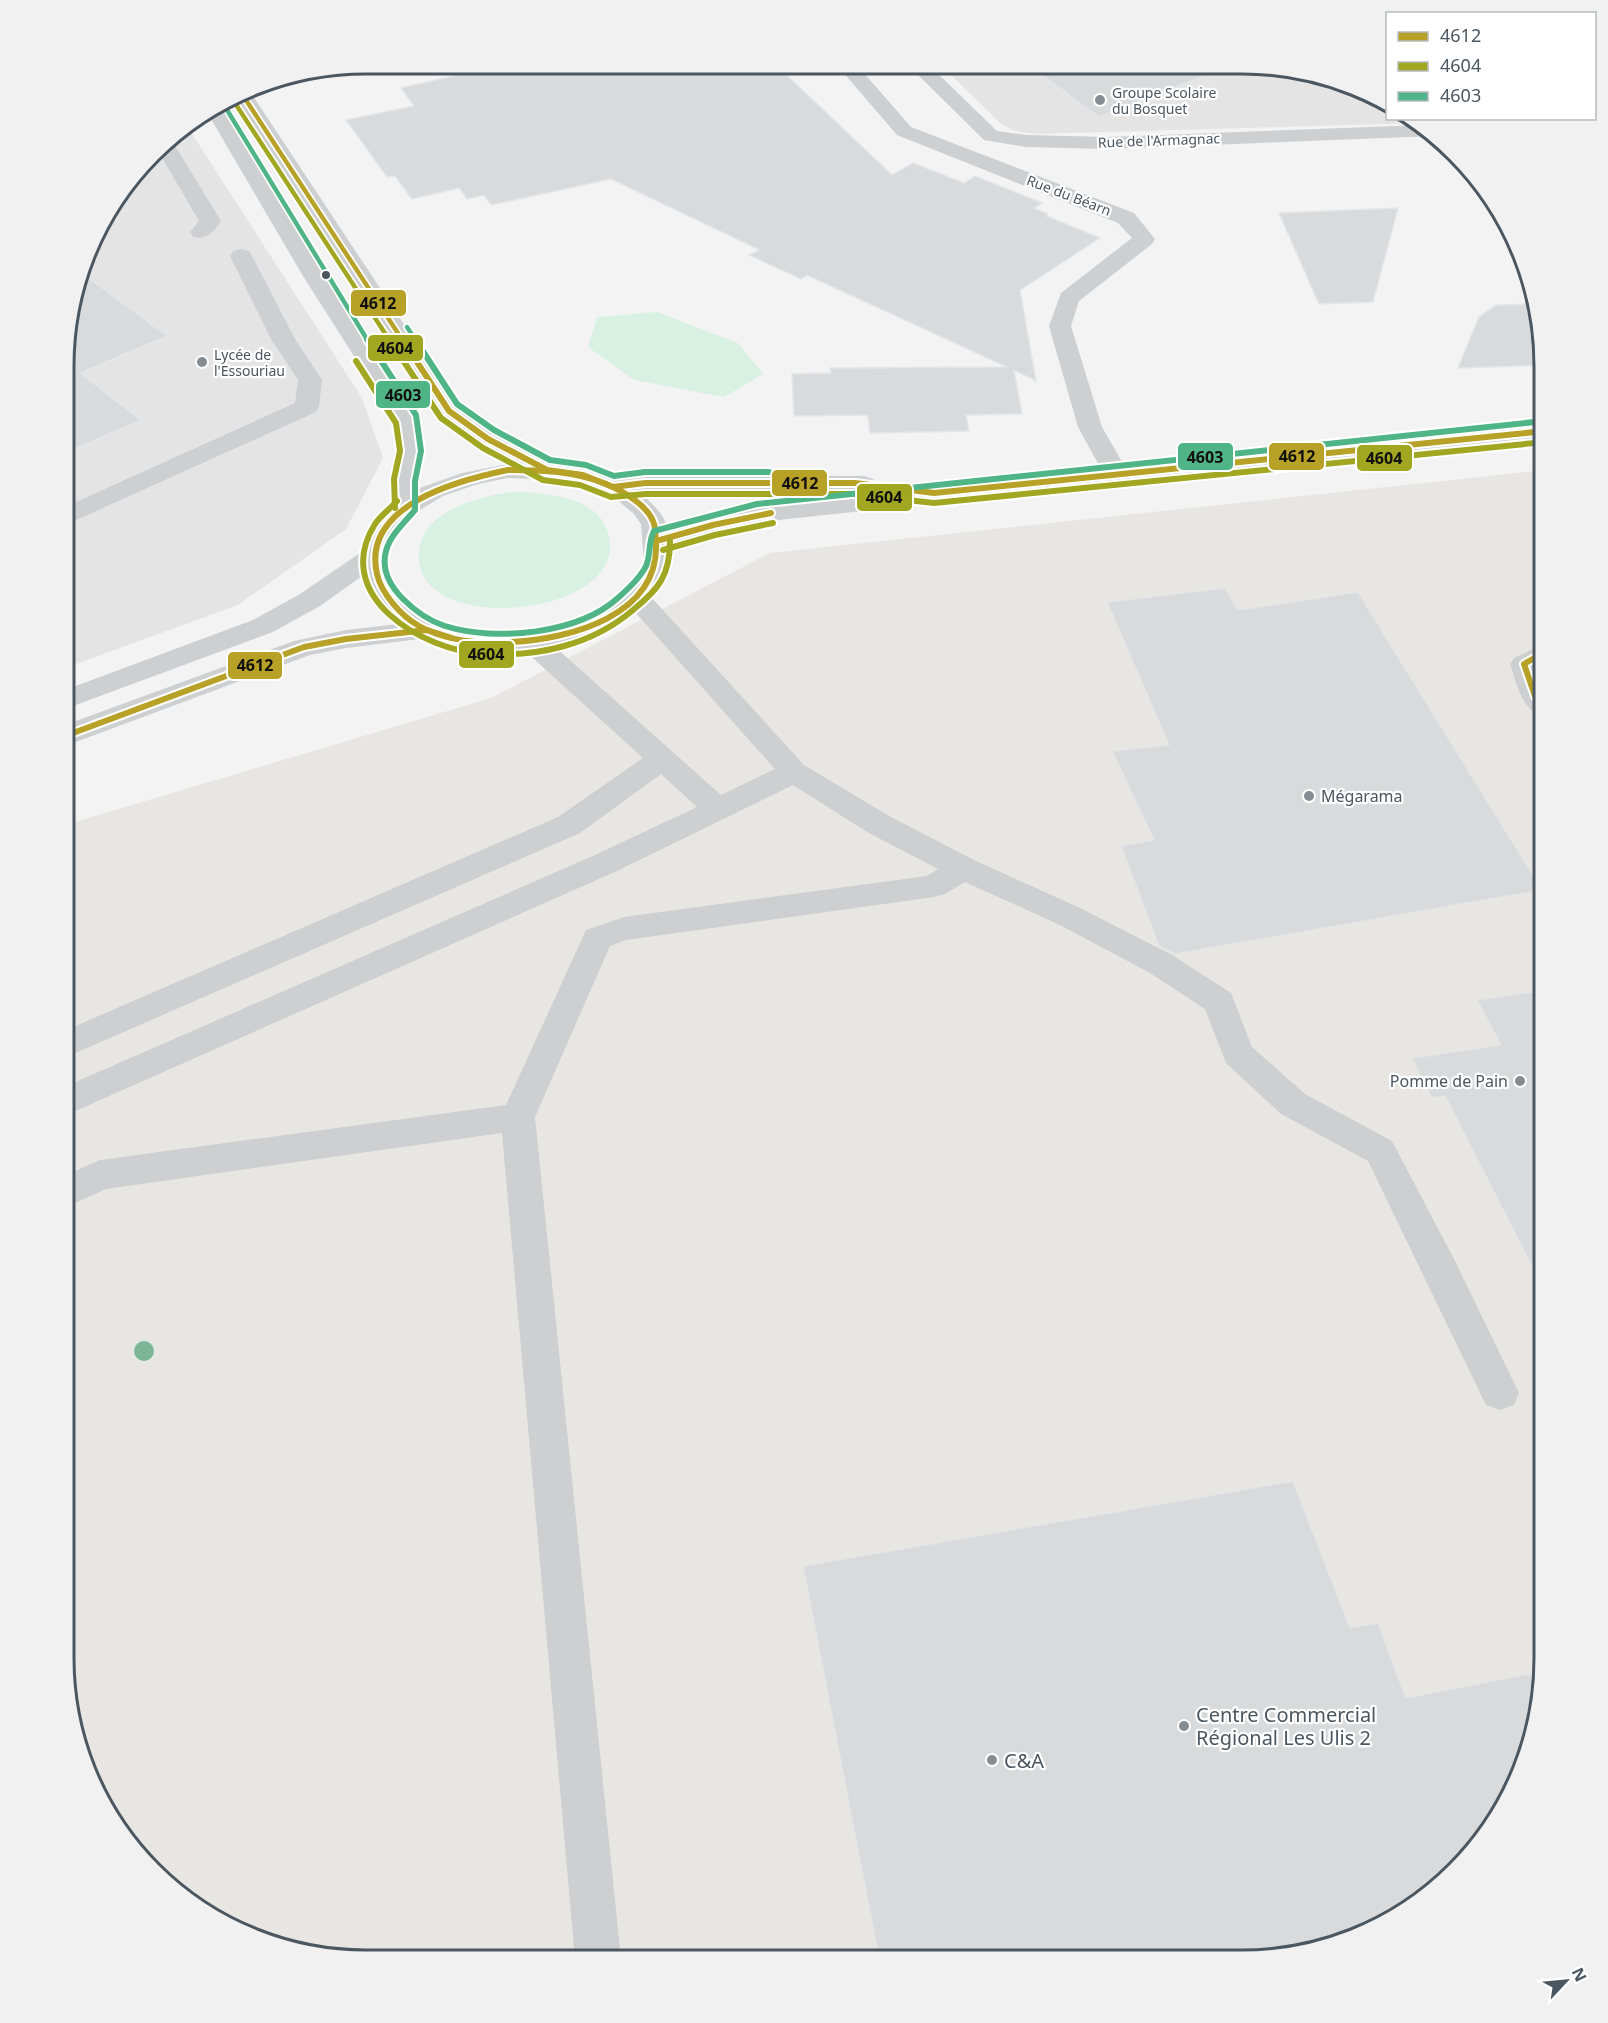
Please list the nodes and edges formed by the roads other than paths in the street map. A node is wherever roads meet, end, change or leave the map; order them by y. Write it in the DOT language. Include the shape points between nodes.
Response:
graph roads {
  1 [pos="854,74"];
  2 [pos="927,74"];
  3 [pos="246,100"];
  4 [pos="218,114"];
  5 [pos="1417,131"];
  6 [pos="169,150"];
  7 [pos="201,232"];
  8 [pos="241,256"];
  9 [pos="1534,431"];
  10 [pos="547,470"];
  11 [pos="1117,475"];
  12 [pos="614,487"];
  13 [pos="934,493"];
  14 [pos="405,508"];
  15 [pos="74,513"];
  16 [pos="660,540"];
  17 [pos="373,556"];
  18 [pos="637,598"];
  19 [pos="427,630"];
  20 [pos="533,643"];
  21 [pos="1534,658"];
  22 [pos="1534,693"];
  23 [pos="74,697"];
  24 [pos="74,733"];
  25 [pos="662,759"];
  26 [pos="794,772"];
  27 [pos="718,809"];
  28 [pos="963,868"];
  29 [pos="74,1041"];
  30 [pos="74,1098"];
  31 [pos="518,1117"];
  32 [pos="74,1188"];
  33 [pos="1500,1393"];
  34 [pos="597,1950"];
  1 -- 11 [label="street, Rue du Béarn" via="904,130 1126,218 1144,239 1069,298 1060,326 1090,427"];
  2 -- 5 [label="street, Rue de l'Armagnac" via="991,136 1026,141 1108,143"];
  3 -- 10 [label="street" via="449,411 488,439"];
  4 -- 14 [label="street" via="314,276 406,419 411,451 404,480"];
  6 -- 7 [label="street" via="210,221"];
  8 -- 15 [label="street" via="283,339 309,380 307,407"];
  9 -- 11 [label="street"];
  10 -- 12 [label="street" via="583,475"];
  10 -- 14 [label="street" via="508,470 469,477 434,490"];
  11 -- 13 [label="street"];
  12 -- 13 [label="street" via="645,483 855,483"];
  12 -- 16 [label="street" via="636,501 652,519"];
  13 -- 16 [label="street" via="758,514"];
  14 -- 17 [label="street" via="384,531"];
  16 -- 18 [label="street" via="657,567"];
  17 -- 19 [label="street" via="376,584 394,610"];
  17 -- 23 [label="street" via="310,600 263,626"];
  18 -- 20 [label="street" via="613,616 575,633"];
  18 -- 26 [label="street"];
  19 -- 20 [label="street" via="459,640"];
  19 -- 24 [label="street" via="304,646"];
  20 -- 25 [label="street"];
  21 -- 22 [label="street" via="1524,664"];
  25 -- 27 [label="street"];
  25 -- 29 [label="street" via="569,825"];
  26 -- 27 [label="street"];
  26 -- 28 [label="street" via="878,824"];
  27 -- 30 [label="street" via="606,863"];
  28 -- 31 [label="street" via="934,886 624,929 597,938"];
  28 -- 33 [label="street" via="1071,917 1161,964 1219,1002 1238,1054 1293,1104 1380,1150"];
  31 -- 32 [label="street" via="100,1175"];
  31 -- 34 [label="street"];
}
